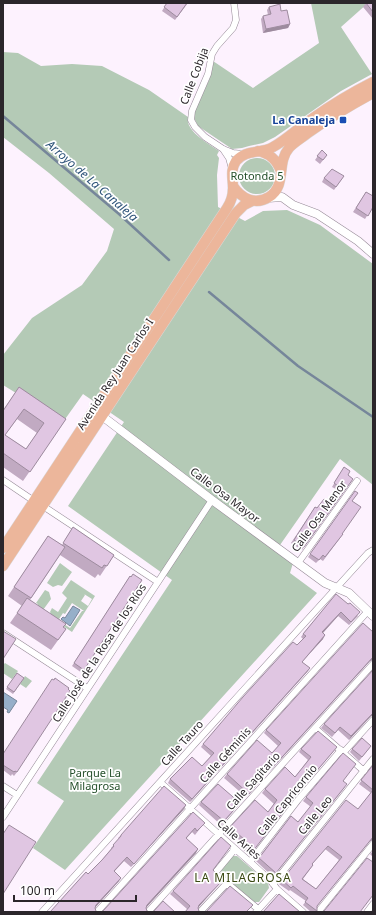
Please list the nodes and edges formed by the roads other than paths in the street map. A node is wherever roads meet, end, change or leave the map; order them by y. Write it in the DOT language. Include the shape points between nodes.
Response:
graph roads {
  1 [pos="234,3"];
  2 [pos="373,82"];
  3 [pos="373,93"];
  4 [pos="223,149"];
  5 [pos="258,151"];
  6 [pos="246,154"];
  7 [pos="232,169"];
  8 [pos="281,171"];
  9 [pos="233,186"];
  10 [pos="279,186"];
  11 [pos="282,197"];
  12 [pos="268,198"];
  13 [pos="252,201"];
  14 [pos="373,254"];
  15 [pos="102,416"];
  16 [pos="3,480"];
  17 [pos="357,481"];
  18 [pos="212,500"];
  19 [pos="38,503"];
  20 [pos="3,548"];
  21 [pos="373,550"];
  22 [pos="298,563"];
  23 [pos="3,566"];
  24 [pos="158,582"];
  25 [pos="336,588"];
  26 [pos="371,614"];
  27 [pos="3,633"];
  28 [pos="373,664"];
  29 [pos="87,688"];
  30 [pos="373,720"];
  31 [pos="315,728"];
  32 [pos="342,752"];
  33 [pos="373,759"];
  34 [pos="364,771"];
  35 [pos="160,782"];
  36 [pos="3,786"];
  37 [pos="17,795"];
  38 [pos="190,809"];
  39 [pos="3,816"];
  40 [pos="218,834"];
  41 [pos="373,844"];
  42 [pos="235,849"];
  43 [pos="250,862"];
  44 [pos="227,883"];
  45 [pos="275,886"];
  46 [pos="373,904"];
  47 [pos="257,911"];
  48 [pos="42,912"];
  49 [pos="97,912"];
  50 [pos="148,912"];
  51 [pos="200,912"];
  52 [pos="303,912"];
  53 [pos="318,912"];
  54 [pos="367,912"];
  1 -- 4 [label="street, Calle Cobija" via="236,20 233,28 212,54 208,74 192,111 191,120 205,137"];
  2 -- 5 [label="main road" via="329,107 271,148"];
  3 -- 8 [label="main road" via="293,144 285,156"];
  4 -- 6 [label="street, Calle Cobija"];
  4 -- 7 [label="street"];
  5 -- 6 [label="main road"];
  5 -- 8 [label="main road" via="272,157"];
  6 -- 7 [label="main road"];
  7 -- 9 [label="main road, Avenida Rey Juan Carlos I"];
  8 -- 10 [label="main road"];
  9 -- 13 [label="main road" via="244,198"];
  9 -- 19 [label="main road, Avenida Rey Juan Carlos I" via="227,208"];
  10 -- 11 [label="street"];
  10 -- 12 [label="main road"];
  11 -- 12 [label="street"];
  11 -- 14 [label="street" via="328,220"];
  12 -- 13 [label="main road, Avenida Rey Juan Carlos I"];
  13 -- 15 [label="main road, Avenida Rey Juan Carlos I" via="236,213"];
  15 -- 18 [label="street, Calle Osa Mayor"];
  15 -- 19 [label="main road, Avenida Rey Juan Carlos I"];
  16 -- 19 [label="street"];
  17 -- 22 [label="street, Calle Osa Menor"];
  18 -- 22 [label="street, Calle Osa Mayor"];
  18 -- 24 [label="street, Calle José de la Rosa de los Ríos"];
  19 -- 20 [label="main road, Avenida Rey Juan Carlos I"];
  19 -- 23 [label="main road, Avenida Rey Juan Carlos I"];
  19 -- 24 [label="street"];
  21 -- 25 [label="street, Calle Tauro"];
  22 -- 25 [label="street, Calle Osa Mayor"];
  24 -- 29 [label="street, Calle José de la Rosa de los Ríos"];
  25 -- 26 [label="street, Calle Osa Mayor" via="349,593"];
  25 -- 35 [label="street, Calle Tauro"];
  26 -- 38 [label="street, Calle Géminis"];
  27 -- 29 [label="street"];
  28 -- 31 [label="street, Calle Sagitario"];
  29 -- 37 [label="street, Calle José de la Rosa de los Ríos"];
  30 -- 32 [label="street, Calle Capricornio"];
  31 -- 32 [label="street"];
  31 -- 40 [label="street, Calle Sagitario"];
  32 -- 34 [label="street"];
  32 -- 43 [label="street, Calle Capricornio" via="298,800"];
  33 -- 34 [label="street, Calle Leo"];
  34 -- 45 [label="street, Calle Leo"];
  35 -- 38 [label="street, Calle Aries"];
  35 -- 48 [label="street, Calle Tauro"];
  36 -- 37 [label="street"];
  37 -- 39 [label="street, Calle José de la Rosa de los Ríos"];
  38 -- 40 [label="street, Calle Aries"];
  38 -- 49 [label="street, Calle Géminis"];
  40 -- 42 [label="street, Calle Aries"];
  40 -- 50 [label="street, Calle Sagitario"];
  41 -- 53 [label="street" via="366,857"];
  42 -- 43 [label="street, Calle Aries"];
  42 -- 44 [label="street" via="215,873"];
  43 -- 45 [label="street, Calle Aries"];
  44 -- 47 [label="street"];
  44 -- 51 [label="street"];
  45 -- 47 [label="street, Calle Leo"];
  45 -- 52 [label="street, Calle Aries"];
  46 -- 54 [label="street"];
}
